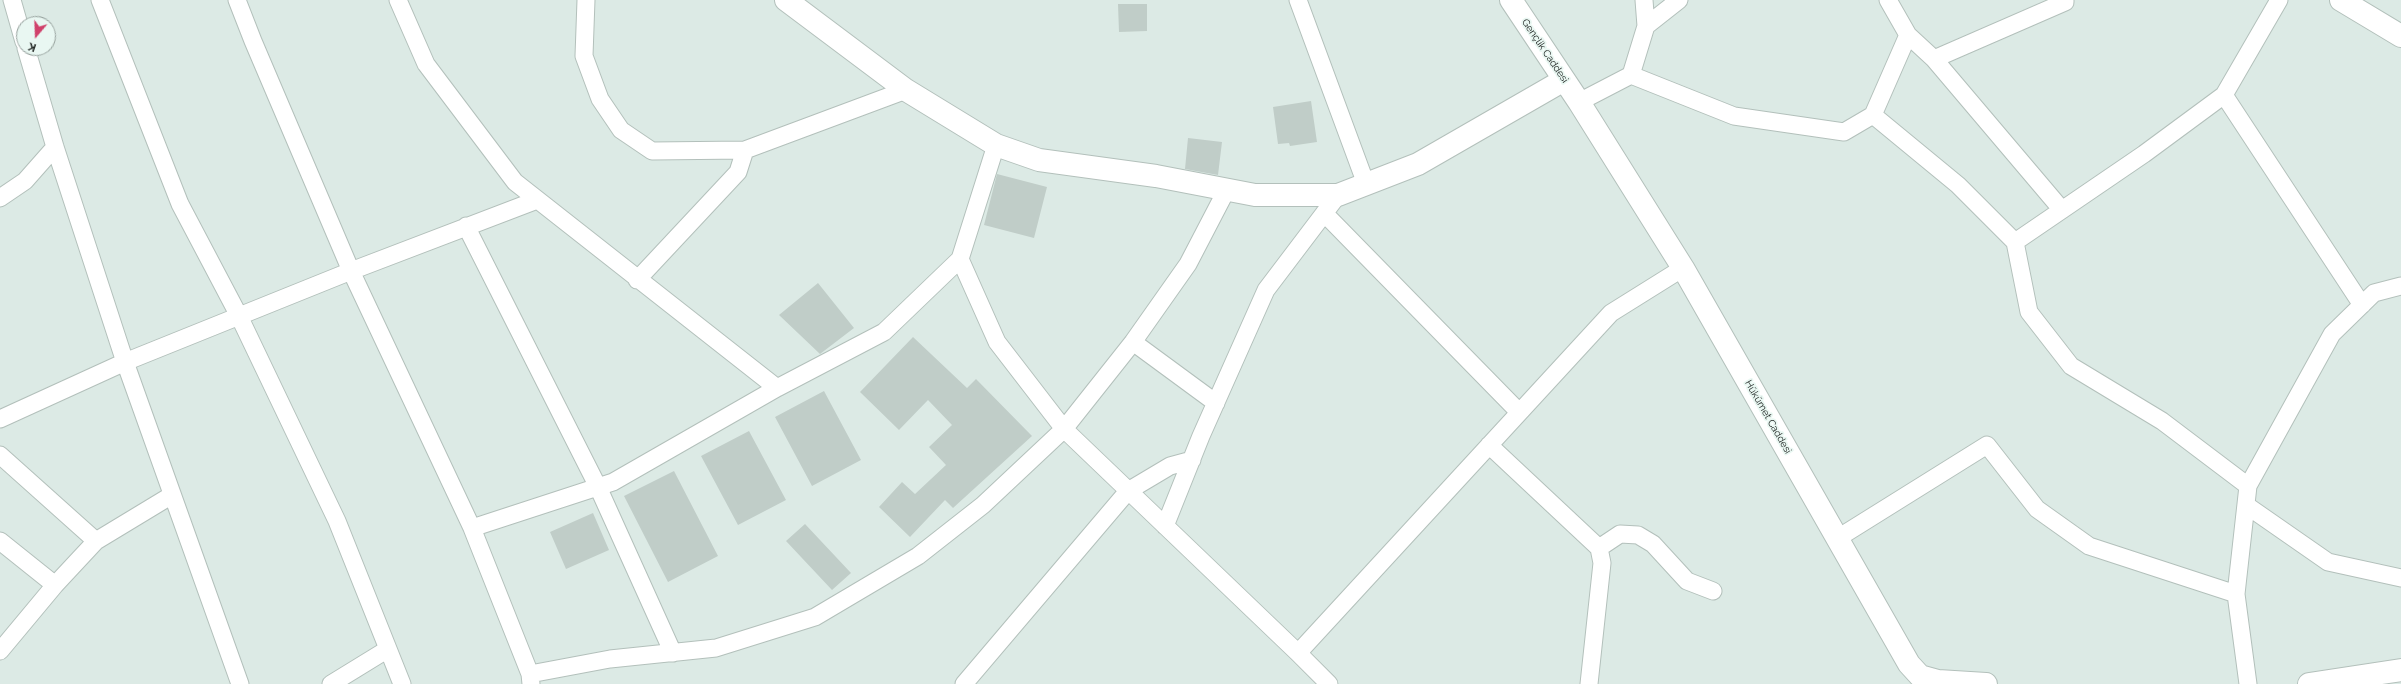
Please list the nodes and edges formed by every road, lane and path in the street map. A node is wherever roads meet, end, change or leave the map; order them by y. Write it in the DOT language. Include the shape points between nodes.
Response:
graph roads {
  1 [pos="12,0"];
  2 [pos="100,0"];
  3 [pos="237,0"];
  4 [pos="398,0"];
  5 [pos="586,0"];
  6 [pos="786,0"];
  7 [pos="1298,0"];
  8 [pos="1511,0"];
  9 [pos="1644,0"];
  10 [pos="1679,0"];
  11 [pos="1888,0"];
  12 [pos="2065,0"];
  13 [pos="2279,0"];
  14 [pos="2341,0"];
  15 [pos="17,16"];
  16 [pos="1646,26"];
  17 [pos="1908,35"];
  18 [pos="2401,36"];
  19 [pos="28,56"];
  20 [pos="1934,59"];
  21 [pos="1631,75"];
  22 [pos="1564,80"];
  23 [pos="906,90"];
  24 [pos="2224,95"];
  25 [pos="1579,102"];
  26 [pos="1873,114"];
  27 [pos="996,145"];
  28 [pos="55,147"];
  29 [pos="745,150"];
  30 [pos="1366,184"];
  31 [pos="1227,190"];
  32 [pos="1338,195"];
  33 [pos="0,198"];
  34 [pos="537,200"];
  35 [pos="2062,210"];
  36 [pos="1324,213"];
  37 [pos="466,226"];
  38 [pos="2015,242"];
  39 [pos="960,259"];
  40 [pos="1683,268"];
  41 [pos="351,271"];
  42 [pos="637,280"];
  43 [pos="2401,286"];
  44 [pos="2362,305"];
  45 [pos="239,316"];
  46 [pos="1133,342"];
  47 [pos="125,362"];
  48 [pos="777,388"];
  49 [pos="1216,403"];
  50 [pos="1519,412"];
  51 [pos="0,419"];
  52 [pos="1064,429"];
  53 [pos="1489,445"];
  54 [pos="0,454"];
  55 [pos="1192,460"];
  56 [pos="2248,486"];
  57 [pos="598,487"];
  58 [pos="1128,491"];
  59 [pos="172,495"];
  60 [pos="2246,505"];
  61 [pos="1164,526"];
  62 [pos="472,528"];
  63 [pos="1838,538"];
  64 [pos="0,541"];
  65 [pos="96,541"];
  66 [pos="1599,548"];
  67 [pos="2401,578"];
  68 [pos="55,585"];
  69 [pos="1713,591"];
  70 [pos="2236,594"];
  71 [pos="388,649"];
  72 [pos="0,651"];
  73 [pos="1298,652"];
  74 [pos="673,653"];
  75 [pos="2401,670"];
  76 [pos="530,679"];
  77 [pos="1919,680"];
  78 [pos="240,684"];
  79 [pos="331,684"];
  80 [pos="402,684"];
  81 [pos="964,684"];
  82 [pos="1328,684"];
  83 [pos="1589,684"];
  84 [pos="1986,684"];
  85 [pos="2248,684"];
  86 [pos="2309,684"];
  1 -- 15 [label="street"];
  2 -- 45 [label="street" via="180,204"];
  3 -- 41 [label="street" via="252,41"];
  4 -- 34 [label="street" via="426,64 515,182"];
  5 -- 29 [label="street" via="584,56 600,99 621,130 652,151"];
  6 -- 23 [label="main road"];
  7 -- 30 [label="street"];
  8 -- 22 [label="main road, Gençlik Caddesi"];
  9 -- 16 [label="street"];
  10 -- 16 [label="street"];
  11 -- 17 [label="street"];
  12 -- 20 [label="street"];
  13 -- 24 [label="street"];
  14 -- 18 [label="main road"];
  16 -- 21 [label="street"];
  17 -- 20 [label="street"];
  17 -- 26 [label="street"];
  19 -- 28 [label="street"];
  20 -- 35 [label="street"];
  21 -- 25 [label="street"];
  21 -- 26 [label="street" via="1734,116 1844,132"];
  22 -- 25 [label="main road, Gençlik Caddesi"];
  22 -- 30 [label="main road" via="1418,164"];
  23 -- 27 [label="main road"];
  23 -- 29 [label="street"];
  24 -- 35 [label="street"];
  24 -- 44 [label="street"];
  25 -- 40 [label="main road, Hükümet Caddesi"];
  26 -- 38 [label="street" via="1958,185"];
  27 -- 31 [label="main road" via="1039,160 1156,176"];
  27 -- 39 [label="street"];
  28 -- 33 [label="street" via="25,181"];
  28 -- 47 [label="street"];
  29 -- 42 [label="street" via="738,172"];
  30 -- 32 [label="main road"];
  31 -- 32 [label="main road" via="1255,195"];
  31 -- 46 [label="street" via="1188,264"];
  32 -- 36 [label="street"];
  34 -- 37 [label="street"];
  34 -- 42 [label="street"];
  35 -- 38 [label="street"];
  36 -- 49 [label="street" via="1266,290"];
  36 -- 50 [label="street"];
  37 -- 41 [label="street"];
  37 -- 57 [label="street"];
  38 -- 56 [label="street" via="2029,312 2071,366 2162,421"];
  39 -- 48 [label="street" via="884,332"];
  39 -- 52 [label="street" via="997,342"];
  40 -- 50 [label="street" via="1611,314"];
  40 -- 63 [label="main road, Hükümet Caddesi"];
  41 -- 45 [label="street"];
  41 -- 62 [label="street"];
  42 -- 48 [label="street"];
  43 -- 44 [label="street" via="2374,293"];
  44 -- 56 [label="street" via="2332,334"];
  45 -- 47 [label="street"];
  45 -- 71 [label="street" via="337,521"];
  46 -- 49 [label="street"];
  46 -- 52 [label="street"];
  47 -- 51 [label="street"];
  47 -- 59 [label="street"];
  48 -- 57 [label="street" via="613,482"];
  49 -- 55 [label="street"];
  50 -- 53 [label="street"];
  52 -- 58 [label="street"];
  52 -- 74 [label="street" via="983,505 918,556 815,617 716,648"];
  53 -- 66 [label="street"];
  53 -- 73 [label="street"];
  54 -- 65 [label="street"];
  55 -- 58 [label="street" via="1170,466"];
  55 -- 61 [label="street"];
  56 -- 60 [label="street"];
  57 -- 62 [label="street"];
  57 -- 74 [label="street"];
  58 -- 61 [label="street"];
  58 -- 81 [label="street"];
  59 -- 65 [label="street"];
  59 -- 78 [label="street"];
  60 -- 67 [label="street" via="2328,562"];
  60 -- 70 [label="street"];
  61 -- 73 [label="street"];
  62 -- 76 [label="street"];
  63 -- 70 [label="street" via="1987,445 2037,509 2088,546"];
  63 -- 77 [label="main road, Hükümet Caddesi"];
  64 -- 68 [label="street"];
  65 -- 68 [label="street"];
  66 -- 69 [label="street" via="1620,534 1638,535 1653,544 1687,581"];
  66 -- 83 [label="street" via="1602,562"];
  68 -- 72 [label="street"];
  70 -- 85 [label="street"];
  71 -- 79 [label="street"];
  71 -- 80 [label="street"];
  73 -- 82 [label="street"];
  74 -- 76 [label="street" via="610,659"];
  75 -- 86 [label="main road"];
  77 -- 84 [label="main road, Hükümet Caddesi"];
}
